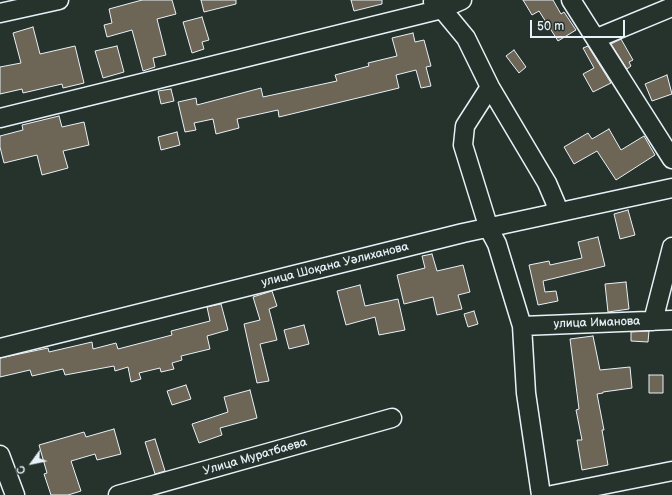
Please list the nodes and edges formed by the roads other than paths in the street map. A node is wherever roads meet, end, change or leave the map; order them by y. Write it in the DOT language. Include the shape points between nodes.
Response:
graph roads {
  1 [pos="59,0"];
  2 [pos="462,0"];
  3 [pos="571,0"];
  4 [pos="435,4"];
  5 [pos="672,7"];
  6 [pos="0,13"];
  7 [pos="597,38"];
  8 [pos="490,87"];
  9 [pos="0,118"];
  10 [pos="672,159"];
  11 [pos="672,188"];
  12 [pos="554,213"];
  13 [pos="489,229"];
  14 [pos="672,247"];
  15 [pos="672,320"];
  16 [pos="653,321"];
  17 [pos="522,326"];
  18 [pos="0,348"];
  19 [pos="392,418"];
  20 [pos="0,455"];
  21 [pos="672,471"];
  22 [pos="15,495"];
  23 [pos="118,495"];
  24 [pos="541,495"];
  25 [pos="552,495"];
  1 -- 6 [label="street"];
  2 -- 4 [label="street"];
  3 -- 7 [label="street"];
  4 -- 8 [label="street" via="466,38"];
  4 -- 9 [label="street"];
  5 -- 7 [label="street"];
  7 -- 10 [label="street"];
  8 -- 12 [label="street" via="540,171 556,204"];
  8 -- 13 [label="street" via="465,126 463,145"];
  11 -- 12 [label="street, улица Шоқана Уәлиханова"];
  12 -- 13 [label="street, улица Шоқана Уәлиханова"];
  13 -- 17 [label="street" via="497,244"];
  13 -- 18 [label="street, улица Шоқана Уәлиханова"];
  14 -- 16 [label="street"];
  15 -- 16 [label="street, улица Иманова"];
  16 -- 17 [label="street, улица Иманова"];
  17 -- 24 [label="street" via="526,393"];
  19 -- 23 [label="street, Улица Муратбаева"];
  20 -- 22 [label="street"];
  21 -- 25 [label="street"];
}
